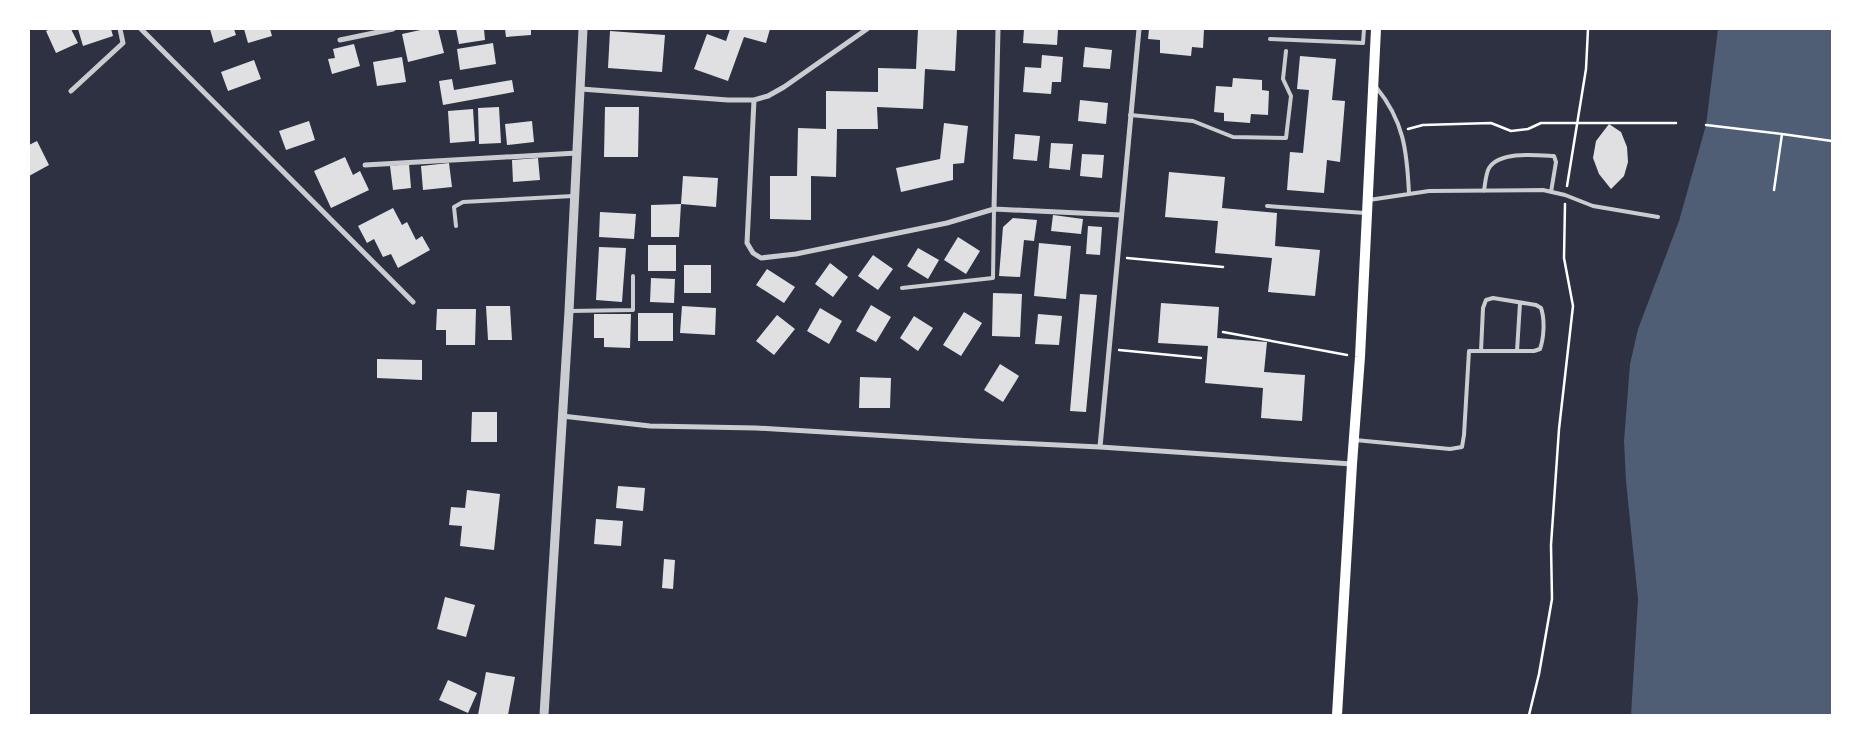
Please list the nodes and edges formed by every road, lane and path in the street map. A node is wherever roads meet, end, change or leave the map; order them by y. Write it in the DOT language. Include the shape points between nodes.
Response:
graph roads {
  1 [pos="120,29"];
  2 [pos="141,29"];
  3 [pos="392,29"];
  4 [pos="583,29"];
  5 [pos="868,29"];
  6 [pos="998,29"];
  7 [pos="1139,29"];
  8 [pos="1364,29"];
  9 [pos="1376,29"];
  10 [pos="1588,29"];
  11 [pos="340,40"];
  12 [pos="1270,40"];
  13 [pos="1286,51"];
  14 [pos="1373,84"];
  15 [pos="581,89"];
  16 [pos="71,91"];
  17 [pos="754,100"];
  18 [pos="1130,115"];
  19 [pos="1676,123"];
  20 [pos="1576,124"];
  21 [pos="1706,126"];
  22 [pos="1402,131"];
  23 [pos="1782,134"];
  24 [pos="1832,142"];
  25 [pos="577,153"];
  26 [pos="365,165"];
  27 [pos="1774,190"];
  28 [pos="1484,191"];
  29 [pos="1551,192"];
  30 [pos="1409,194"];
  31 [pos="1565,195"];
  32 [pos="575,196"];
  33 [pos="1369,200"];
  34 [pos="1267,206"];
  35 [pos="994,210"];
  36 [pos="1368,213"];
  37 [pos="1121,215"];
  38 [pos="1658,217"];
  39 [pos="456,226"];
  40 [pos="1118,257"];
  41 [pos="1224,267"];
  42 [pos="633,276"];
  43 [pos="902,288"];
  44 [pos="413,302"];
  45 [pos="1520,303"];
  46 [pos="569,311"];
  47 [pos="1224,332"];
  48 [pos="1110,349"];
  49 [pos="1481,351"];
  50 [pos="1517,351"];
  51 [pos="1360,357"];
  52 [pos="1201,358"];
  53 [pos="562,416"];
  54 [pos="1354,440"];
  55 [pos="1100,446"];
  56 [pos="1352,464"];
  57 [pos="544,715"];
  58 [pos="1337,715"];
  59 [pos="1528,715"];
  1 -- 16 [label="street" via="123,43"];
  2 -- 44 [label="street"];
  3 -- 11 [label="street"];
  4 -- 15 [label="street"];
  5 -- 17 [label="street" via="784,87"];
  6 -- 35 [label="street"];
  7 -- 18 [label="street"];
  8 -- 12 [label="lane" via="1363,43"];
  9 -- 14 [label="main road"];
  10 -- 20 [label="path" via="1586,68"];
  13 -- 18 [label="lane" via="1282,79 1291,96 1286,138 1233,137 1194,121"];
  14 -- 22 [label="lane" via="1390,104"];
  14 -- 33 [label="main road"];
  15 -- 17 [label="street"];
  15 -- 25 [label="street"];
  17 -- 35 [label="street" via="747,243 761,258 796,254 947,223"];
  18 -- 37 [label="street"];
  19 -- 20 [label="path"];
  20 -- 22 [label="path" via="1540,123 1528,129 1511,131 1490,123 1423,125"];
  20 -- 31 [label="path"];
  21 -- 23 [label="path"];
  22 -- 30 [label="lane"];
  23 -- 24 [label="path"];
  23 -- 27 [label="path"];
  25 -- 26 [label="street"];
  25 -- 32 [label="street"];
  28 -- 29 [label="lane"];
  28 -- 29 [label="lane" via="1488,169 1496,160 1516,155 1541,155 1554,156 1556,162"];
  28 -- 30 [label="lane"];
  29 -- 31 [label="lane"];
  30 -- 33 [label="lane"];
  31 -- 38 [label="lane" via="1592,206"];
  31 -- 59 [label="path" via="1564,258 1573,306 1559,429 1551,545 1552,599"];
  32 -- 39 [label="lane" via="463,202 454,207"];
  32 -- 46 [label="street"];
  33 -- 36 [label="main road"];
  34 -- 36 [label="lane"];
  35 -- 37 [label="street"];
  35 -- 43 [label="lane" via="993,278"];
  36 -- 51 [label="main road"];
  37 -- 40 [label="street"];
  40 -- 41 [label="path"];
  40 -- 48 [label="street"];
  42 -- 46 [label="lane" via="633,310"];
  45 -- 49 [label="lane" via="1493,298 1486,300"];
  45 -- 50 [label="lane"];
  45 -- 50 [label="lane" via="1541,308 1542,344 1534,351"];
  46 -- 53 [label="street"];
  47 -- 51 [label="path"];
  48 -- 52 [label="path"];
  48 -- 55 [label="street"];
  49 -- 50 [label="lane"];
  49 -- 54 [label="lane" via="1469,350 1462,447 1450,449"];
  51 -- 54 [label="main road"];
  53 -- 55 [label="street" via="650,426 756,428 973,442"];
  53 -- 57 [label="street"];
  54 -- 56 [label="main road"];
  55 -- 56 [label="street"];
  56 -- 58 [label="main road"];
}
